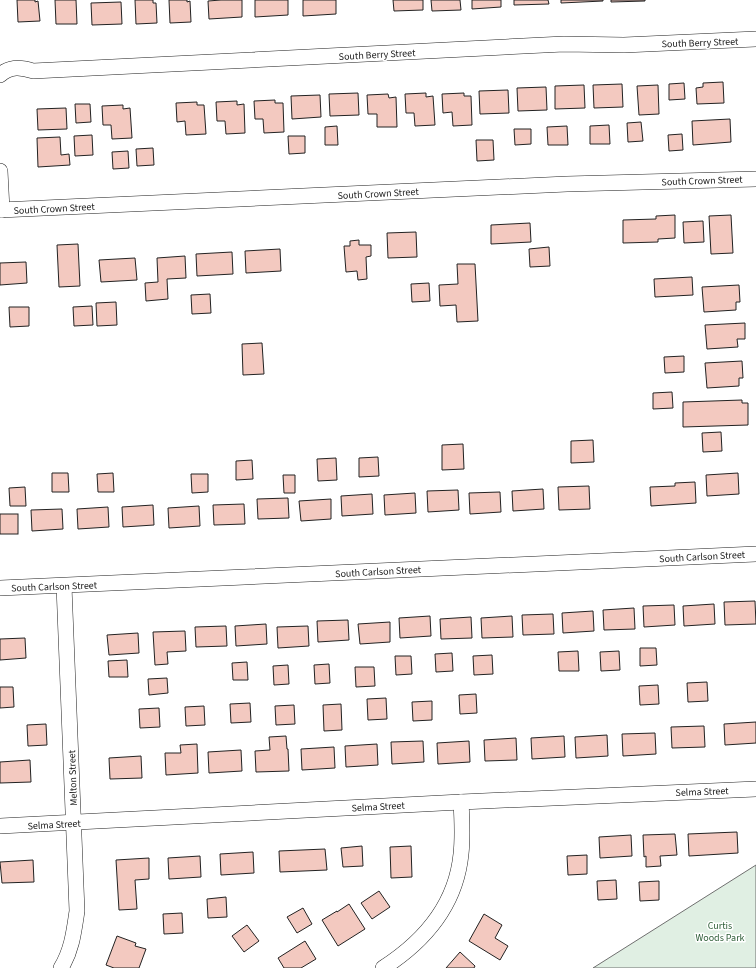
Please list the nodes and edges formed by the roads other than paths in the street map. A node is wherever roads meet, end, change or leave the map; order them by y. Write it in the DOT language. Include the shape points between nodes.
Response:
graph roads {
  1 [pos="756,39"];
  2 [pos="0,75"];
  3 [pos="0,172"];
  4 [pos="756,179"];
  5 [pos="1,210"];
  6 [pos="756,554"];
  7 [pos="64,586"];
  8 [pos="0,588"];
  9 [pos="756,789"];
  10 [pos="461,802"];
  11 [pos="74,823"];
  12 [pos="0,826"];
  13 [pos="61,968"];
  14 [pos="383,968"];
  1 -- 2 [label="street, South Berry Street" via="624,45 564,44 33,71 12,68"];
  3 -- 5 [label="street"];
  4 -- 5 [label="street, South Crown Street" via="567,184"];
  6 -- 7 [label="street, South Carlson Street"];
  7 -- 8 [label="street, South Carlson Street"];
  7 -- 11 [label="street, Melton Street"];
  9 -- 10 [label="street, Selma Street"];
  10 -- 11 [label="street, Selma Street"];
  10 -- 14 [label="street" via="461,855 447,903 416,944"];
  11 -- 12 [label="street, Selma Street"];
  11 -- 13 [label="street, Melton Street" via="77,911 71,945"];
}
